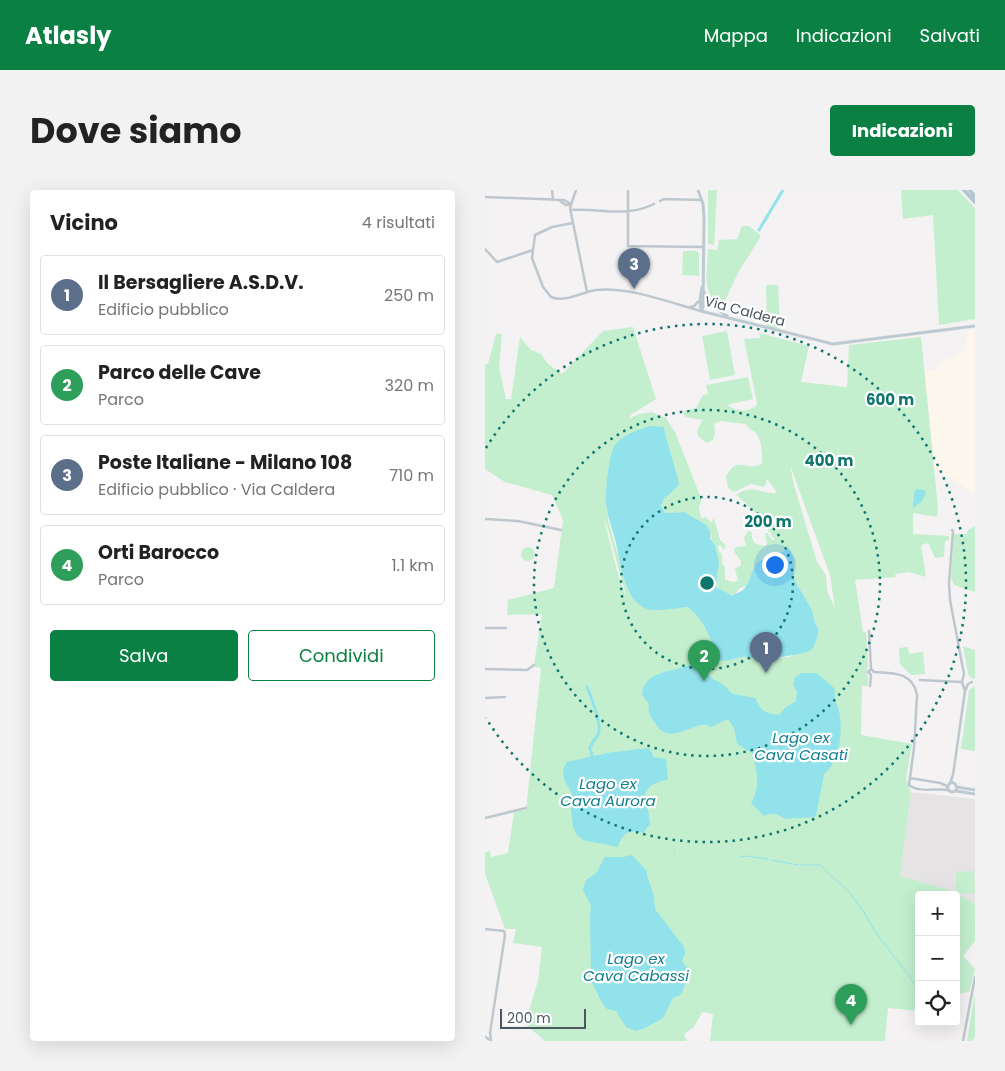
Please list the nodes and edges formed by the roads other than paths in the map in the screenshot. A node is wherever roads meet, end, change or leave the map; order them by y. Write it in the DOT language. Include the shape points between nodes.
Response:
graph roads {
  1 [pos="552,190"];
  2 [pos="576,190"];
  3 [pos="628,190"];
  4 [pos="698,190"];
  5 [pos="964,190"];
  6 [pos="970,190"];
  7 [pos="486,196"];
  8 [pos="975,196"];
  9 [pos="553,200"];
  10 [pos="702,200"];
  11 [pos="660,201"];
  12 [pos="975,202"];
  13 [pos="571,204"];
  14 [pos="655,204"];
  15 [pos="571,210"];
  16 [pos="627,212"];
  17 [pos="573,222"];
  18 [pos="703,247"];
  19 [pos="485,249"];
  20 [pos="533,250"];
  21 [pos="703,282"];
  22 [pos="587,292"];
  23 [pos="703,292"];
  24 [pos="700,300"];
  25 [pos="687,307"];
  26 [pos="701,311"];
  27 [pos="733,319"];
  28 [pos="975,326"];
  29 [pos="485,519"];
  30 [pos="561,530"];
  31 [pos="952,530"];
  32 [pos="485,628"];
  33 [pos="506,628"];
  34 [pos="869,631"];
  35 [pos="534,665"];
  36 [pos="485,669"];
  37 [pos="871,669"];
  38 [pos="874,672"];
  39 [pos="964,674"];
  40 [pos="871,676"];
  41 [pos="920,680"];
  42 [pos="963,682"];
  43 [pos="970,682"];
  44 [pos="870,686"];
  45 [pos="965,691"];
  46 [pos="505,697"];
  47 [pos="485,698"];
  48 [pos="953,775"];
  49 [pos="910,778"];
  50 [pos="948,786"];
  51 [pos="956,787"];
  52 [pos="975,790"];
  53 [pos="975,794"];
  54 [pos="526,808"];
  55 [pos="485,818"];
  56 [pos="485,929"];
  57 [pos="975,978"];
  58 [pos="486,1037"];
  59 [pos="491,1041"];
  60 [pos="963,1041"];
  1 -- 9 [label="street"];
  2 -- 13 [label="street"];
  3 -- 16 [label="street"];
  4 -- 10 [label="street"];
  5 -- 12 [label="main road"];
  6 -- 8 [label="main road"];
  7 -- 9 [label="street"];
  9 -- 13 [label="street"];
  10 -- 11 [label="street"];
  10 -- 18 [label="street"];
  13 -- 15 [label="street"];
  14 -- 16 [label="street"];
  15 -- 16 [label="street"];
  15 -- 17 [label="street"];
  16 -- 18 [label="street" via="628,246"];
  17 -- 20 [label="street" via="537,233"];
  17 -- 22 [label="street"];
  18 -- 21 [label="street"];
  19 -- 20 [label="street" via="497,262"];
  20 -- 22 [label="street, Via Caldera" via="533,261 543,287 553,298 562,299"];
  21 -- 23 [label="street"];
  21 -- 24 [label="street"];
  22 -- 25 [label="street, Via Caldera" via="619,290"];
  23 -- 26 [label="street"];
  23 -- 27 [label="street" via="715,308"];
  24 -- 25 [label="street"];
  24 -- 26 [label="street"];
  25 -- 26 [label="street, Via Caldera"];
  26 -- 27 [label="street, Via Caldera"];
  27 -- 28 [label="street, Via Caldera" via="833,344"];
  29 -- 30 [label="street" via="518,521"];
  31 -- 39 [label="street" via="950,600"];
  32 -- 33 [label="street"];
  34 -- 37 [label="street"];
  35 -- 36 [label="street" via="527,670"];
  37 -- 38 [label="street"];
  37 -- 40 [label="street" via="868,672"];
  38 -- 40 [label="street"];
  38 -- 49 [label="street" via="903,675 916,689"];
  39 -- 42 [label="street"];
  39 -- 43 [label="street"];
  40 -- 44 [label="street"];
  41 -- 42 [label="street"];
  42 -- 43 [label="street"];
  42 -- 43 [label="street"];
  42 -- 45 [label="street"];
  43 -- 45 [label="street"];
  45 -- 48 [label="street"];
  46 -- 47 [label="street"];
  48 -- 50 [label="street"];
  48 -- 51 [label="street"];
  49 -- 50 [label="street"];
  49 -- 50 [label="street" via="912,788 938,790"];
  50 -- 51 [label="street"];
  50 -- 51 [label="street" via="951,792"];
  51 -- 52 [label="street"];
  51 -- 53 [label="street"];
  54 -- 55 [label="street"];
  56 -- 58 [label="street" via="504,931 494,1008"];
  57 -- 60 [label="street"];
  58 -- 59 [label="street"];
}
